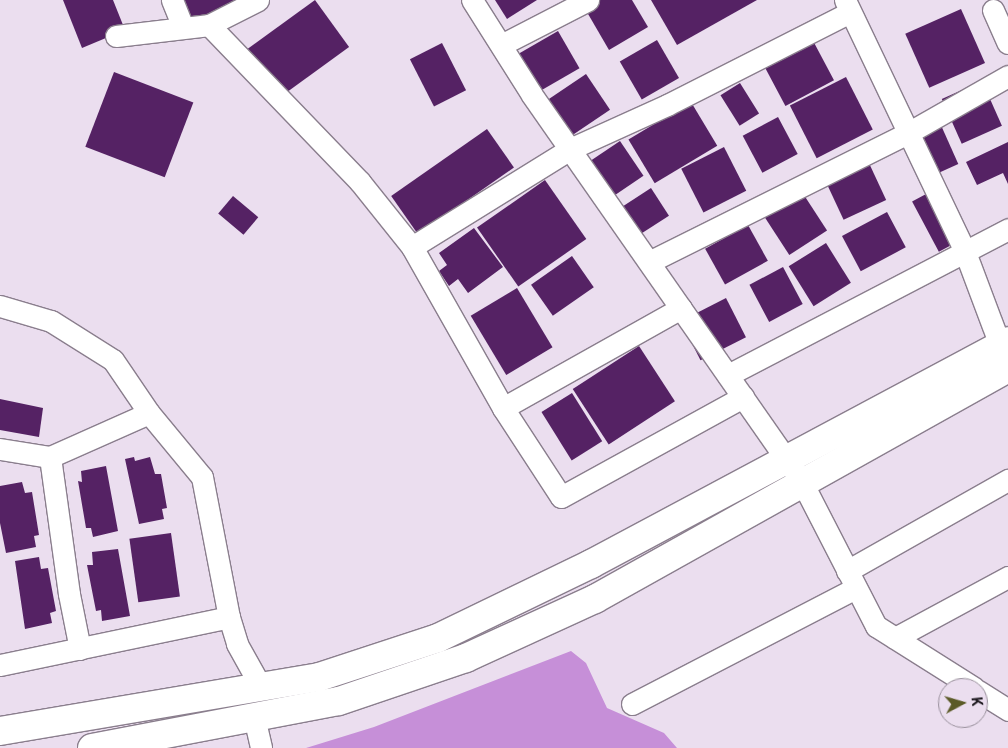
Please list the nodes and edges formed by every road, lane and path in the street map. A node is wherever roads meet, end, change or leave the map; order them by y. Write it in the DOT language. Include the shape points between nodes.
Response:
graph roads {
  1 [pos="172,0"];
  2 [pos="258,0"];
  3 [pos="472,0"];
  4 [pos="588,0"];
  5 [pos="848,6"];
  6 [pos="993,10"];
  7 [pos="209,25"];
  8 [pos="183,27"];
  9 [pos="116,36"];
  10 [pos="1008,42"];
  11 [pos="501,45"];
  12 [pos="1008,76"];
  13 [pos="908,133"];
  14 [pos="570,149"];
  15 [pos="1008,229"];
  16 [pos="412,247"];
  17 [pos="965,252"];
  18 [pos="648,262"];
  19 [pos="0,306"];
  20 [pos="681,308"];
  21 [pos="1005,351"];
  22 [pos="728,375"];
  23 [pos="743,397"];
  24 [pos="503,408"];
  25 [pos="150,413"];
  26 [pos="0,449"];
  27 [pos="50,457"];
  28 [pos="785,460"];
  29 [pos="1008,480"];
  30 [pos="803,484"];
  31 [pos="1008,577"];
  32 [pos="852,579"];
  33 [pos="229,617"];
  34 [pos="895,638"];
  35 [pos="80,649"];
  36 [pos="0,664"];
  37 [pos="958,678"];
  38 [pos="261,687"];
  39 [pos="988,697"];
  40 [pos="632,704"];
  41 [pos="1008,710"];
  42 [pos="254,717"];
  43 [pos="0,731"];
  44 [pos="150,742"];
  45 [pos="92,748"];
  46 [pos="261,748"];
  1 -- 8 [label="street"];
  2 -- 7 [label="street"];
  3 -- 11 [label="street"];
  4 -- 11 [label="street"];
  5 -- 13 [label="street"];
  5 -- 14 [label="street" via="667,105"];
  6 -- 10 [label="street"];
  7 -- 8 [label="street"];
  7 -- 16 [label="street" via="360,182"];
  8 -- 9 [label="street"];
  11 -- 14 [label="street"];
  12 -- 13 [label="street"];
  13 -- 17 [label="street"];
  13 -- 18 [label="street"];
  14 -- 16 [label="street"];
  14 -- 18 [label="street"];
  15 -- 17 [label="street"];
  16 -- 24 [label="street"];
  17 -- 21 [label="street"];
  17 -- 22 [label="street"];
  18 -- 20 [label="street"];
  19 -- 25 [label="street" via="51,322 113,360"];
  20 -- 22 [label="street"];
  20 -- 24 [label="street"];
  21 -- 28 [label="main road"];
  21 -- 30 [label="main road"];
  22 -- 23 [label="street"];
  23 -- 24 [label="street" via="560,497"];
  23 -- 28 [label="street"];
  25 -- 27 [label="street"];
  25 -- 33 [label="street" via="202,477"];
  26 -- 27 [label="street"];
  27 -- 35 [label="street"];
  28 -- 30 [label="street"];
  28 -- 38 [label="main road" via="591,564 438,638 320,677"];
  29 -- 32 [label="street"];
  30 -- 32 [label="street"];
  30 -- 42 [label="main road" via="595,599 466,658 339,701"];
  31 -- 34 [label="street"];
  32 -- 34 [label="street" via="876,626"];
  32 -- 40 [label="street"];
  33 -- 35 [label="street"];
  33 -- 38 [label="street" via="237,644"];
  34 -- 37 [label="street"];
  35 -- 36 [label="street"];
  38 -- 43 [label="main road"];
  39 -- 41 [label="street"];
  42 -- 44 [label="main road"];
  42 -- 46 [label="street"];
  44 -- 45 [label="main road"];
}
